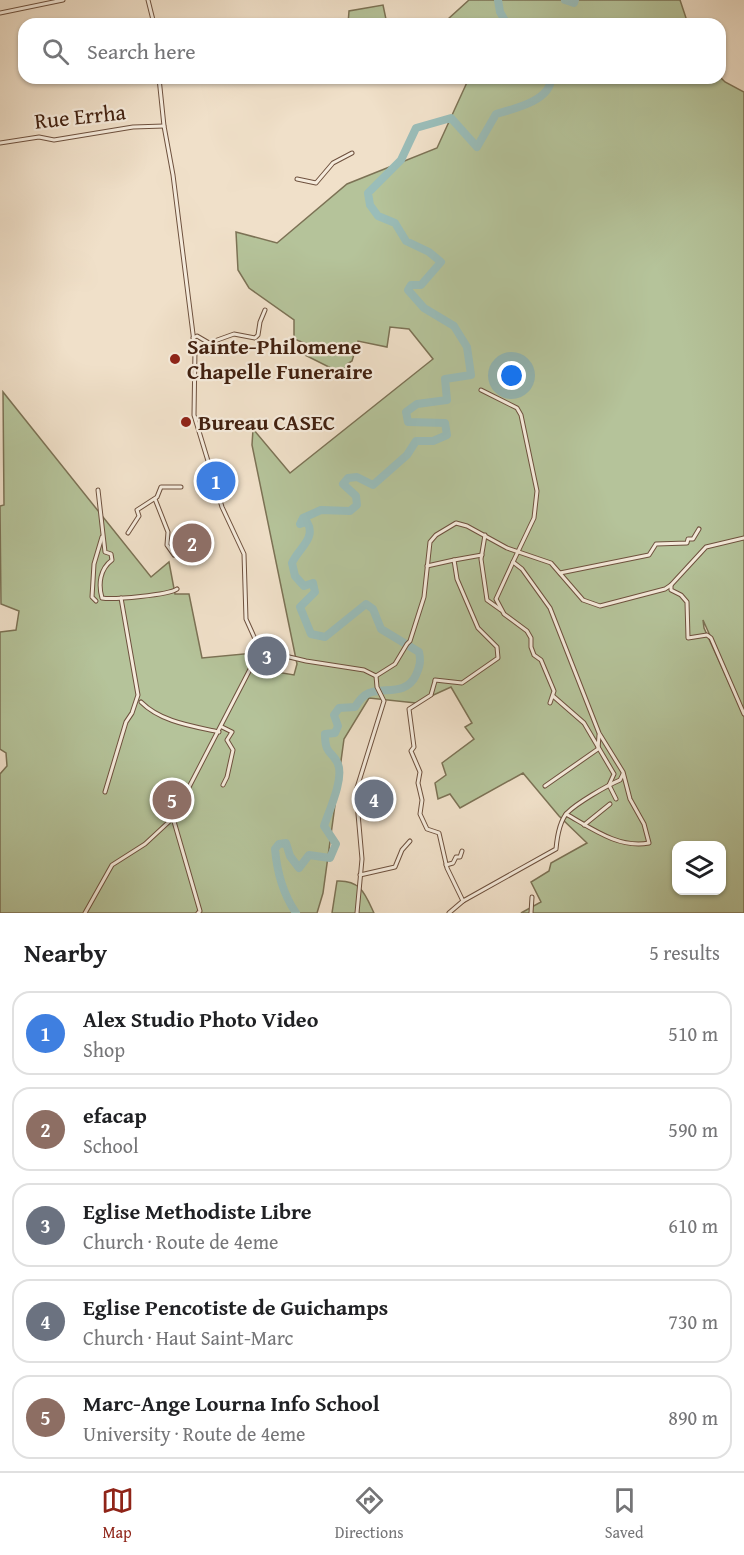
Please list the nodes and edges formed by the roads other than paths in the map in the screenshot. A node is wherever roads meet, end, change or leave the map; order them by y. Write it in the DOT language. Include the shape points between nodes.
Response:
graph roads {
  1 [pos="63,0"];
  2 [pos="148,0"];
  3 [pos="0,13"];
  4 [pos="152,18"];
  5 [pos="160,84"];
  6 [pos="164,126"];
  7 [pos="0,142"];
  8 [pos="352,153"];
  9 [pos="297,179"];
  10 [pos="265,310"];
  11 [pos="193,338"];
  12 [pos="481,390"];
  13 [pos="181,486"];
  14 [pos="98,490"];
  15 [pos="154,499"];
  16 [pos="699,529"];
  17 [pos="104,532"];
  18 [pos="128,532"];
  19 [pos="485,536"];
  20 [pos="744,538"];
  21 [pos="518,551"];
  22 [pos="174,555"];
  23 [pos="482,555"];
  24 [pos="454,560"];
  25 [pos="514,561"];
  26 [pos="427,566"];
  27 [pos="560,573"];
  28 [pos="671,585"];
  29 [pos="177,589"];
  30 [pos="120,598"];
  31 [pos="96,601"];
  32 [pos="503,612"];
  33 [pos="260,650"];
  34 [pos="376,676"];
  35 [pos="553,696"];
  36 [pos="141,702"];
  37 [pos="550,703"];
  38 [pos="744,714"];
  39 [pos="222,727"];
  40 [pos="219,732"];
  41 [pos="599,733"];
  42 [pos="598,749"];
  43 [pos="623,772"];
  44 [pos="609,785"];
  45 [pos="223,786"];
  46 [pos="545,786"];
  47 [pos="105,792"];
  48 [pos="616,799"];
  49 [pos="610,804"];
  50 [pos="566,814"];
  51 [pos="173,818"];
  52 [pos="584,825"];
  53 [pos="410,841"];
  54 [pos="462,851"];
  55 [pos="446,866"];
  56 [pos="360,875"];
  57 [pos="532,897"];
  58 [pos="463,901"];
  59 [pos="199,912"];
  60 [pos="85,913"];
  61 [pos="357,913"];
  62 [pos="449,913"];
  63 [pos="531,913"];
  1 -- 3 [label="street"];
  2 -- 4 [label="street"];
  5 -- 6 [label="street"];
  6 -- 7 [label="street, Rue Errha" via="54,140 39,137"];
  6 -- 11 [label="street"];
  8 -- 9 [label="street" via="333,163 316,183"];
  10 -- 11 [label="street" via="255,338 234,334 209,343 197,336"];
  11 -- 33 [label="street" via="194,414 222,507 244,554 246,619"];
  12 -- 21 [label="street" via="517,408 525,430 537,491 534,518"];
  13 -- 15 [label="street" via="161,486"];
  14 -- 17 [label="street"];
  15 -- 18 [label="street" via="137,510 139,516"];
  15 -- 22 [label="street" via="168,532 167,545"];
  16 -- 27 [label="street" via="687,543 656,544 650,555"];
  17 -- 30 [label="street" via="105,552 111,554 112,560 103,569 100,590 102,598"];
  17 -- 31 [label="street" via="94,564 92,597"];
  19 -- 21 [label="street"];
  19 -- 23 [label="street"];
  19 -- 26 [label="street" via="456,523 430,542"];
  20 -- 28 [label="street" via="706,547"];
  21 -- 25 [label="street"];
  21 -- 27 [label="street" via="551,563"];
  23 -- 24 [label="street"];
  23 -- 32 [label="street" via="488,600"];
  24 -- 26 [label="street"];
  24 -- 55 [label="street" via="457,579 478,628 497,647 498,658 462,683 435,680 431,695 409,709 414,747 411,751 420,772 420,814 427,829 439,833"];
  25 -- 32 [label="street" via="496,599"];
  25 -- 41 [label="street" via="550,608"];
  26 -- 34 [label="street" via="424,597 411,642 395,664"];
  27 -- 28 [label="street" via="584,600 600,606"];
  28 -- 38 [label="street" via="671,590 687,602 688,638 711,638"];
  29 -- 30 [label="street"];
  30 -- 47 [label="street" via="138,695"];
  32 -- 35 [label="street" via="527,631"];
  33 -- 34 [label="street" via="364,670"];
  33 -- 39 [label="street"];
  34 -- 56 [label="street" via="384,701 356,791"];
  35 -- 37 [label="street"];
  35 -- 42 [label="street" via="584,723"];
  36 -- 40 [label="street" via="180,724"];
  39 -- 40 [label="street"];
  39 -- 45 [label="street" via="232,732 227,740 234,750"];
  40 -- 51 [label="street"];
  41 -- 42 [label="street"];
  41 -- 43 [label="street"];
  42 -- 44 [label="street" via="614,774"];
  42 -- 46 [label="street"];
  43 -- 44 [label="street" via="620,780"];
  43 -- 52 [label="street" via="649,843 623,842"];
  44 -- 48 [label="street"];
  44 -- 50 [label="street"];
  49 -- 52 [label="street"];
  50 -- 52 [label="street"];
  50 -- 58 [label="street" via="556,849"];
  51 -- 59 [label="street"];
  51 -- 60 [label="street" via="145,844 112,865"];
  53 -- 56 [label="street" via="395,867"];
  54 -- 55 [label="street" via="460,857"];
  55 -- 58 [label="street"];
  56 -- 61 [label="street"];
  57 -- 63 [label="street"];
  58 -- 62 [label="street"];
}
